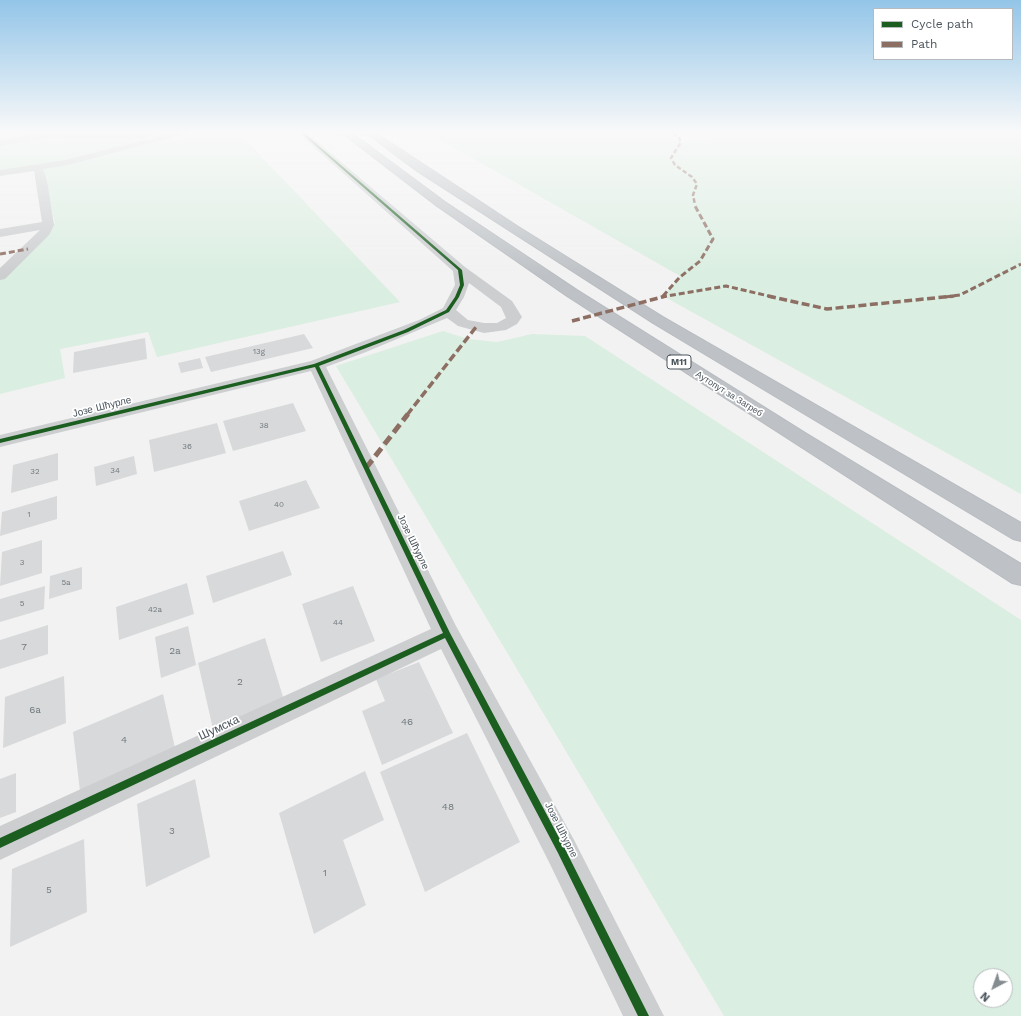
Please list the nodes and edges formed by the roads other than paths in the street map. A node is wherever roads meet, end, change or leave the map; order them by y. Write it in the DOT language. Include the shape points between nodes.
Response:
graph roads {
  1 [pos="357,180"];
  2 [pos="409,180"];
  3 [pos="438,180"];
  4 [pos="42,182"];
  5 [pos="28,184"];
  6 [pos="48,225"];
  7 [pos="0,233"];
  8 [pos="460,270"];
  9 [pos="0,276"];
  10 [pos="448,311"];
  11 [pos="316,365"];
  12 [pos="0,442"];
  13 [pos="1021,533"];
  14 [pos="1021,576"];
  15 [pos="447,634"];
  16 [pos="0,843"];
  17 [pos="644,1016"];
  1 -- 8 [label="street"];
  2 -- 14 [label="highway, Аутопут за Загреб / M11" via="572,293"];
  3 -- 13 [label="highway, M11" via="658,320"];
  4 -- 5 [label="street"];
  4 -- 6 [label="street"];
  6 -- 7 [label="street"];
  6 -- 9 [label="street" via="45,232"];
  8 -- 10 [label="street" via="462,285"];
  8 -- 10 [label="street" via="507,304 514,317 507,324 484,328 462,323"];
  10 -- 11 [label="street" via="406,331"];
  11 -- 12 [label="street, Јозе Шћурле"];
  11 -- 15 [label="street, Јозе Шћурле"];
  15 -- 16 [label="street, Шумска"];
  15 -- 17 [label="street, Јозе Шћурле" via="561,850"];
}
